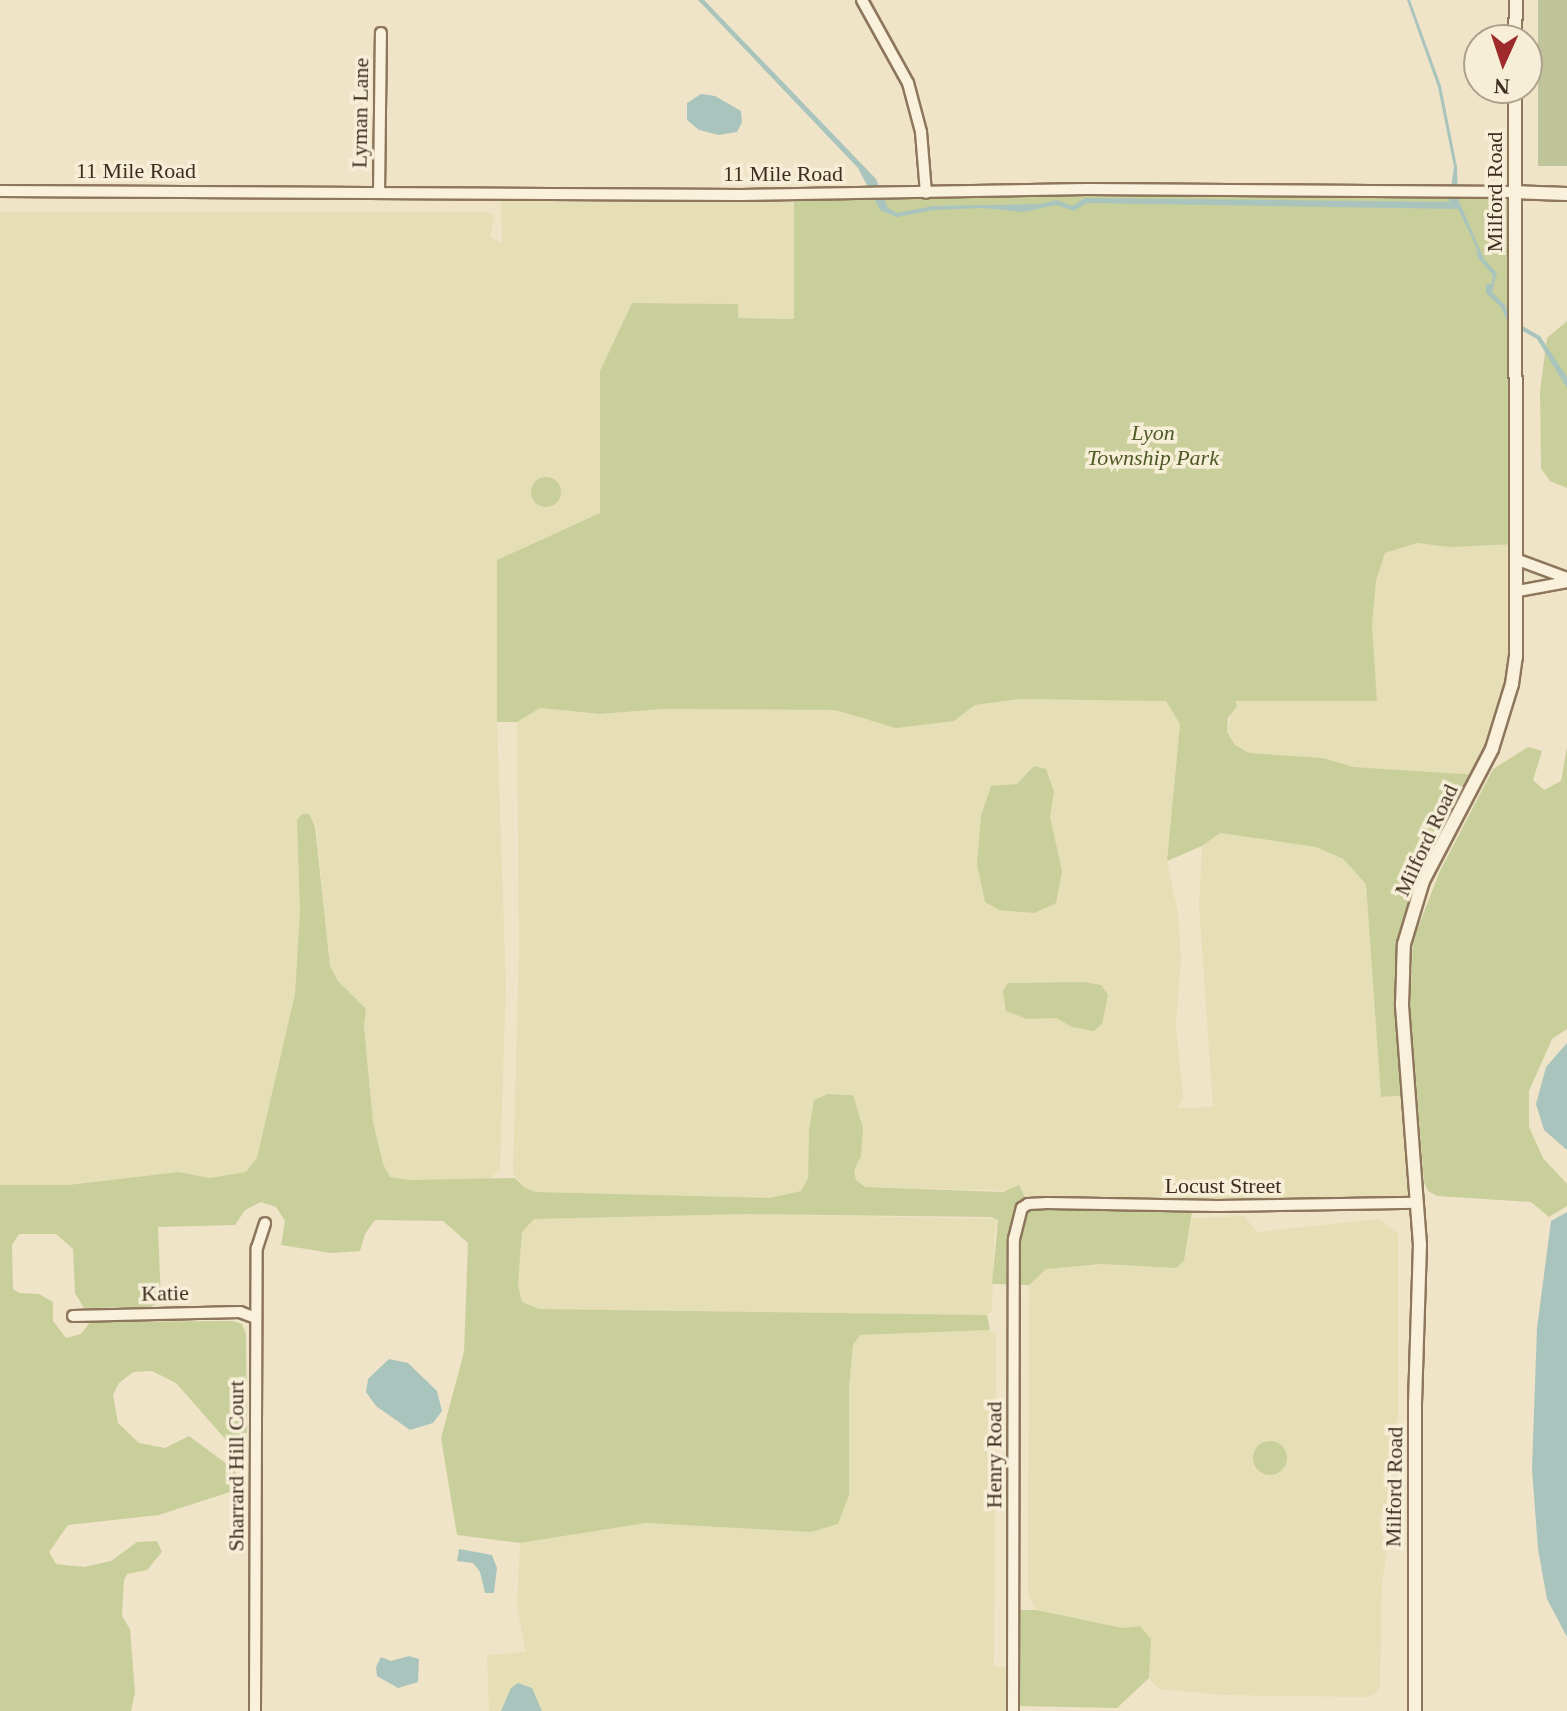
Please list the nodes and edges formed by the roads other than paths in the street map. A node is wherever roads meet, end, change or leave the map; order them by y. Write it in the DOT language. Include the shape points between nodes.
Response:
graph roads {
  1 [pos="862,0"];
  2 [pos="1516,0"];
  3 [pos="1515,24"];
  4 [pos="381,33"];
  5 [pos="1515,104"];
  6 [pos="0,191"];
  7 [pos="1514,192"];
  8 [pos="379,193"];
  9 [pos="926,193"];
  10 [pos="1567,194"];
  11 [pos="1518,560"];
  12 [pos="1567,580"];
  13 [pos="1518,591"];
  14 [pos="1417,1203"];
  15 [pos="1028,1204"];
  16 [pos="265,1223"];
  17 [pos="73,1316"];
  18 [pos="256,1318"];
  19 [pos="255,1711"];
  20 [pos="1013,1711"];
  21 [pos="1415,1711"];
  1 -- 9 [label="street" via="908,83 921,132"];
  2 -- 3 [label="street"];
  4 -- 8 [label="street, Lyman Lane"];
  5 -- 7 [label="street, Milford Road"];
  6 -- 8 [label="street, 11 Mile Road"];
  7 -- 9 [label="street, 11 Mile Road"];
  7 -- 10 [label="street, 11 Mile Road"];
  7 -- 11 [label="street, Milford Road"];
  8 -- 9 [label="street, 11 Mile Road"];
  11 -- 12 [label="street"];
  11 -- 13 [label="street, Milford Road"];
  12 -- 13 [label="street"];
  13 -- 14 [label="street, Milford Road" via="1516,657 1502,724 1423,881 1404,944 1402,1004"];
  14 -- 15 [label="street, Locust Street"];
  14 -- 21 [label="street, Milford Road"];
  15 -- 20 [label="street, Henry Road" via="1018,1214 1014,1239"];
  16 -- 18 [label="street, Sharrard Hill Court" via="257,1248"];
  17 -- 18 [label="street, Katie" via="240,1312"];
  18 -- 19 [label="street, Sharrard Hill Court"];
}
